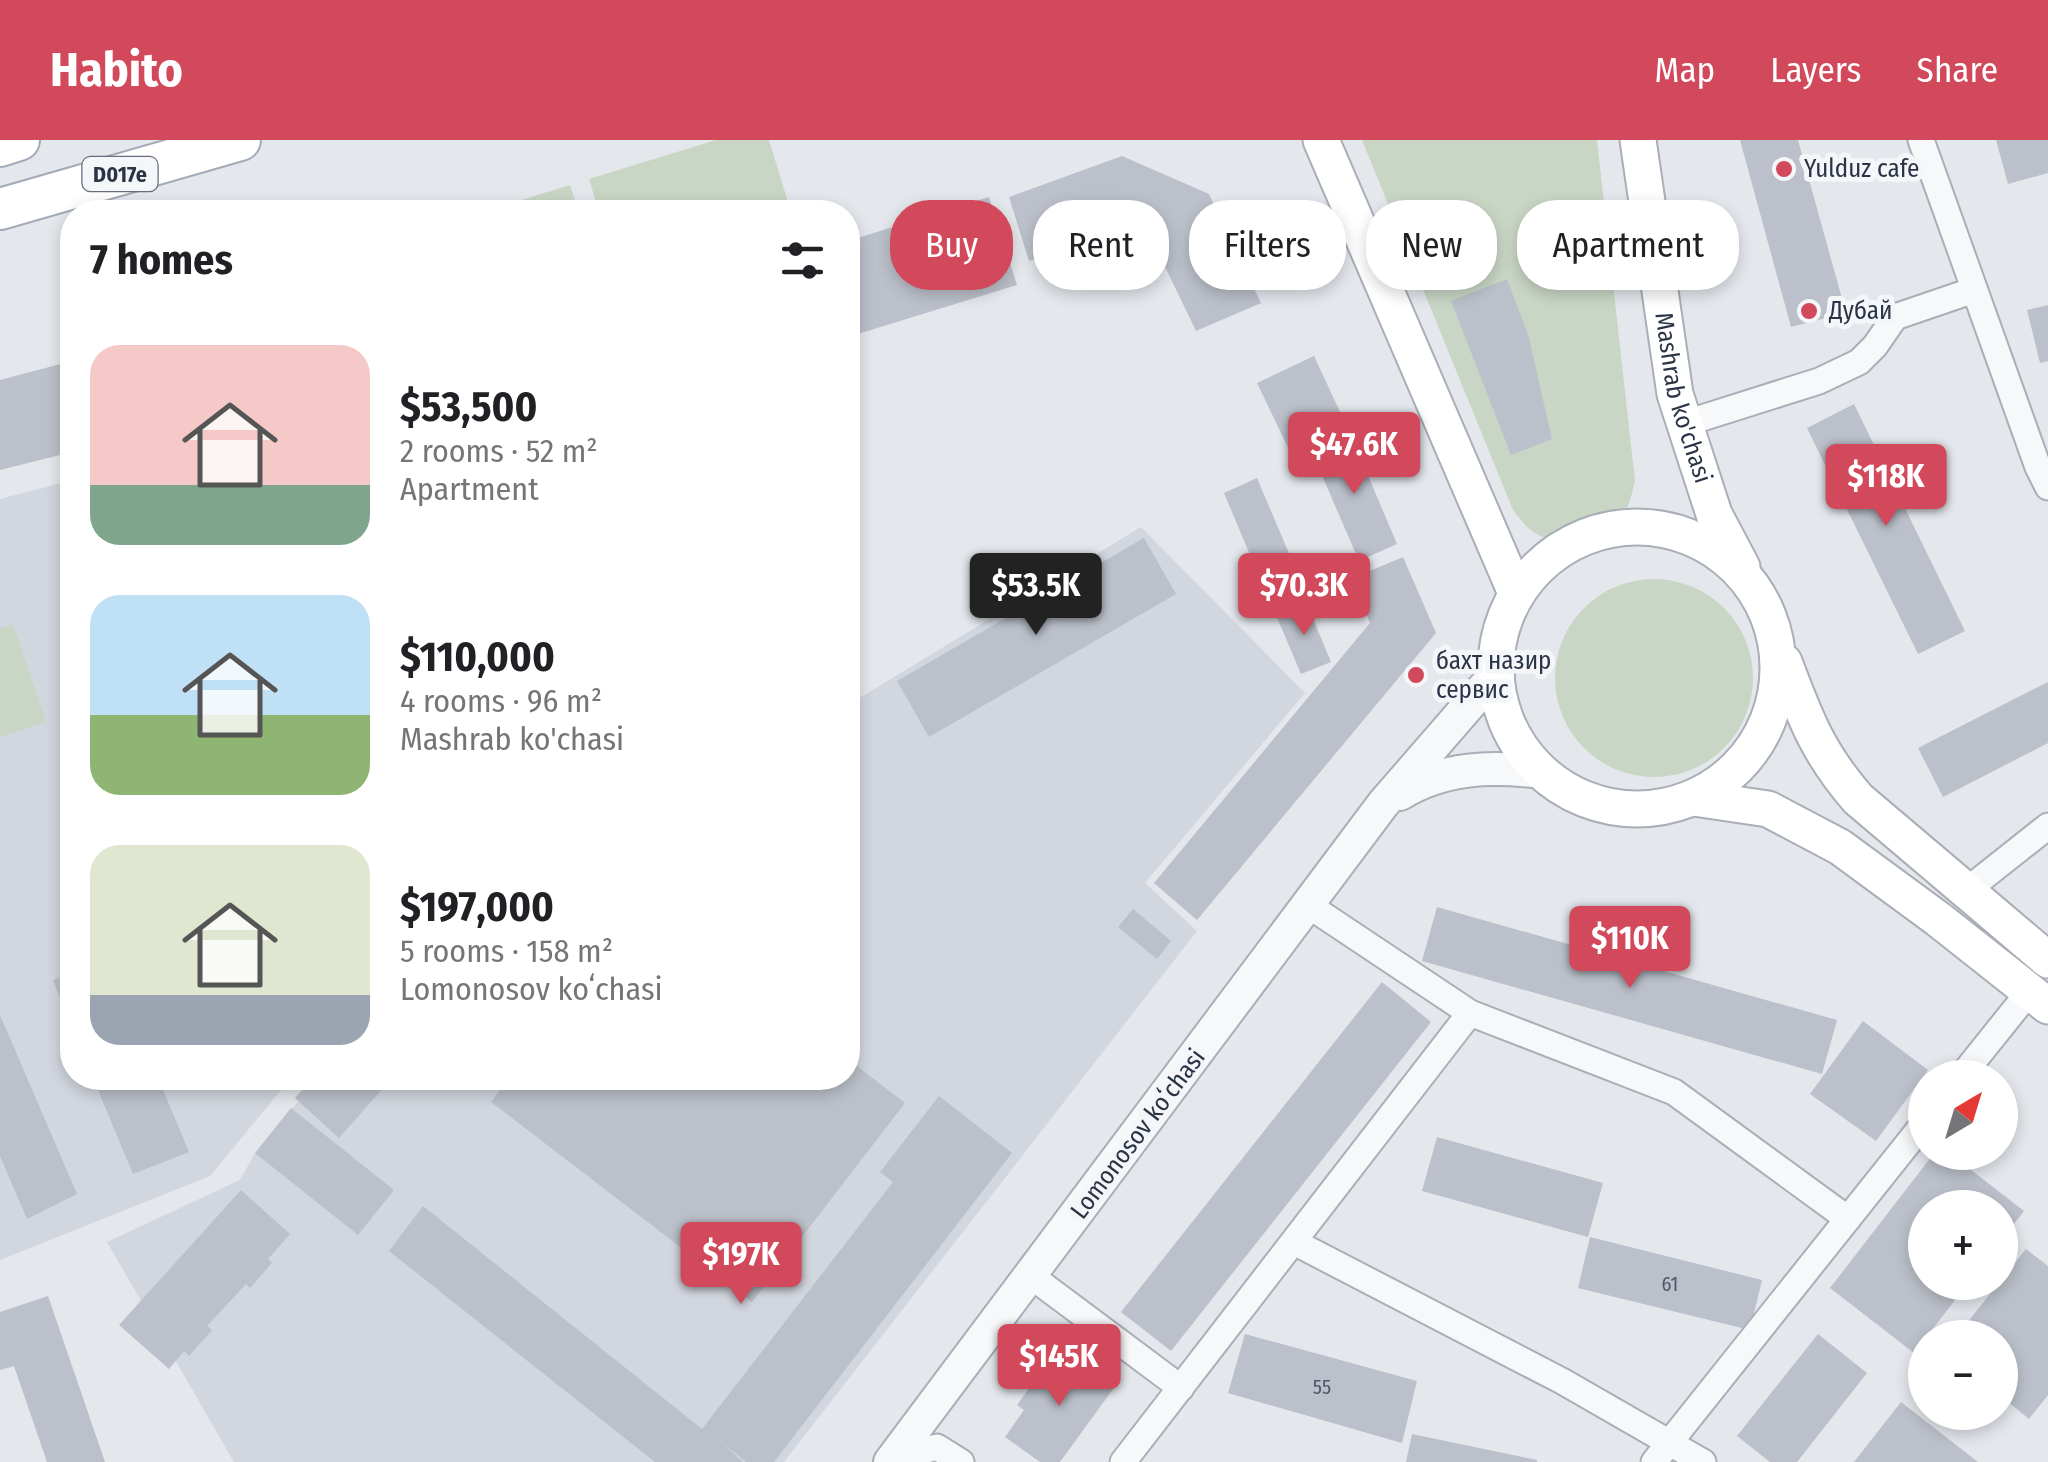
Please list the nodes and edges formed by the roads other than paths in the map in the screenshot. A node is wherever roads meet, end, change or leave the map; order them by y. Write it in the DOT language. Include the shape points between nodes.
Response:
graph roads {
  1 [pos="20,140"];
  2 [pos="240,140"];
  3 [pos="1322,140"];
  4 [pos="1638,140"];
  5 [pos="1921,140"];
  6 [pos="0,146"];
  7 [pos="0,209"];
  8 [pos="1974,290"];
  9 [pos="1683,424"];
  10 [pos="2048,487"];
  11 [pos="1752,585"];
  12 [pos="1516,593"];
  13 [pos="1778,646"];
  14 [pos="1496,674"];
  15 [pos="1541,772"];
  16 [pos="1694,798"];
  17 [pos="1383,804"];
  18 [pos="2048,826"];
  19 [pos="1966,891"];
  20 [pos="1308,905"];
  21 [pos="2048,960"];
  22 [pos="2038,999"];
  23 [pos="1470,1013"];
  24 [pos="1978,1060"];
  25 [pos="1908,1143"];
  26 [pos="1848,1219"];
  27 [pos="1294,1242"];
  28 [pos="1032,1276"];
  29 [pos="1181,1388"];
  30 [pos="1661,1453"];
  31 [pos="891,1460"];
  32 [pos="961,1462"];
  33 [pos="1123,1462"];
  34 [pos="1703,1462"];
  1 -- 6 [label="main road"];
  2 -- 7 [label="main road, D017e"];
  3 -- 12 [label="main road"];
  4 -- 9 [label="main road, Mashrab ko'chasi"];
  5 -- 8 [label="street"];
  8 -- 9 [label="street" via="1895,317 1859,362 1820,381"];
  8 -- 10 [label="street"];
  9 -- 11 [label="main road, Mashrab ko'chasi" via="1714,514"];
  11 -- 12 [label="main road, Mashrab ko'chasi" via="1720,552 1678,532 1632,526 1587,535 1547,558"];
  11 -- 13 [label="main road, Mashrab ko'chasi"];
  12 -- 14 [label="main road, Mashrab ko'chasi" via="1500,632"];
  13 -- 16 [label="main road, Mashrab ko'chasi" via="1777,693 1762,737 1733,774"];
  13 -- 19 [label="main road, Mashrab ko'chasi" via="1810,733 1832,770"];
  14 -- 15 [label="main road, Mashrab ko'chasi" via="1502,711"];
  14 -- 17 [label="street, Lomonosov koʻchasi"];
  15 -- 16 [label="main road, Mashrab ko'chasi" via="1575,795 1614,808 1654,809"];
  15 -- 17 [label="street" via="1496,767 1425,778"];
  16 -- 22 [label="main road, Mashrab ko'chasi" via="1768,808 1840,847"];
  17 -- 20 [label="street, Lomonosov koʻchasi"];
  18 -- 19 [label="street"];
  19 -- 21 [label="main road, Mashrab ko'chasi"];
  20 -- 23 [label="street"];
  20 -- 28 [label="street, Lomonosov koʻchasi"];
  22 -- 24 [label="street"];
  23 -- 26 [label="street" via="1674,1092"];
  23 -- 27 [label="street"];
  25 -- 26 [label="street"];
  26 -- 30 [label="street"];
  27 -- 29 [label="street"];
  27 -- 30 [label="street" via="1562,1380"];
  28 -- 29 [label="street"];
  28 -- 31 [label="street, Lomonosov koʻchasi"];
  29 -- 33 [label="street"];
  30 -- 34 [label="street"];
  31 -- 32 [label="street" via="937,1447"];
}
